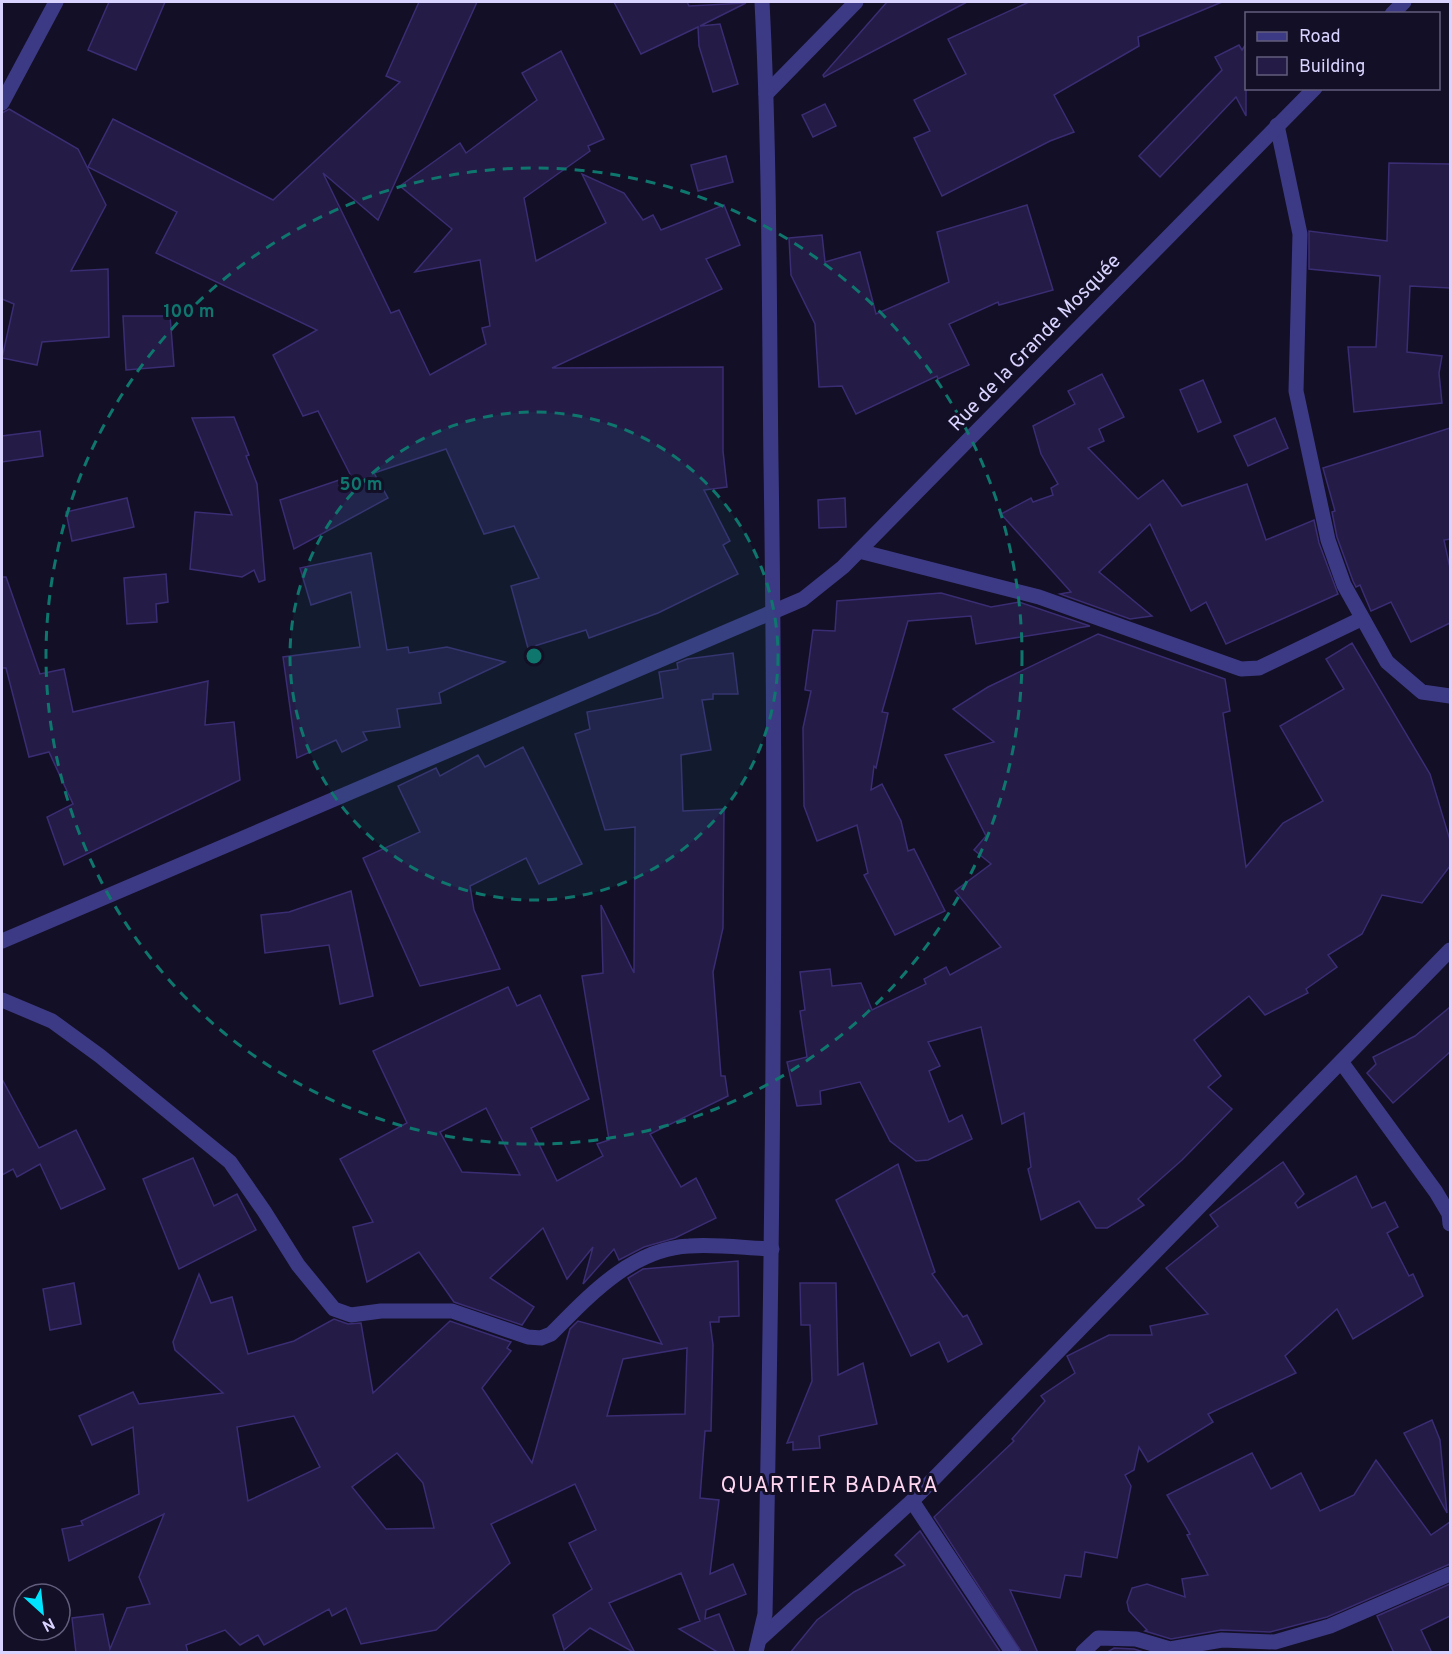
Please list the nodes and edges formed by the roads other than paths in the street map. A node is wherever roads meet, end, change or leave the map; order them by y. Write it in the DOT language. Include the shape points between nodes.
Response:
graph roads {
  1 [pos="56,2"];
  2 [pos="762,2"];
  3 [pos="856,2"];
  4 [pos="1313,90"];
  5 [pos="766,94"];
  6 [pos="2,103"];
  7 [pos="1277,125"];
  8 [pos="859,550"];
  9 [pos="773,612"];
  10 [pos="1361,619"];
  11 [pos="1450,696"];
  12 [pos="2,941"];
  13 [pos="1450,950"];
  14 [pos="2,1000"];
  15 [pos="1342,1063"];
  16 [pos="1450,1224"];
  17 [pos="772,1249"];
  18 [pos="912,1501"];
  19 [pos="1450,1574"];
  20 [pos="758,1646"];
  21 [pos="1012,1653"];
  22 [pos="1083,1653"];
  1 -- 6 [label="street"];
  2 -- 5 [label="street"];
  3 -- 5 [label="street"];
  4 -- 7 [label="street, Rue de la Grande Mosquée"];
  5 -- 9 [label="street"];
  7 -- 8 [label="street, Rue de la Grande Mosquée"];
  7 -- 10 [label="street" via="1300,234 1296,391 1328,540"];
  8 -- 9 [label="street, Rue de la Grande Mosquée" via="803,599"];
  8 -- 10 [label="street" via="1039,597 1241,669 1259,668"];
  9 -- 12 [label="street, Rue de la Grande Mosquée"];
  9 -- 17 [label="street"];
  10 -- 11 [label="street" via="1387,662 1422,692"];
  13 -- 15 [label="street"];
  14 -- 17 [label="street" via="52,1022 100,1056 230,1162 298,1265 334,1309 351,1315 452,1311 541,1338 551,1334 624,1267 647,1256 688,1245"];
  15 -- 16 [label="street" via="1436,1192 1449,1214"];
  15 -- 18 [label="street"];
  17 -- 20 [label="street" via="765,1614"];
  18 -- 20 [label="street"];
  18 -- 21 [label="street"];
  19 -- 22 [label="street" via="1330,1626 1275,1642 1222,1640 1170,1649 1136,1639 1098,1638"];
}
